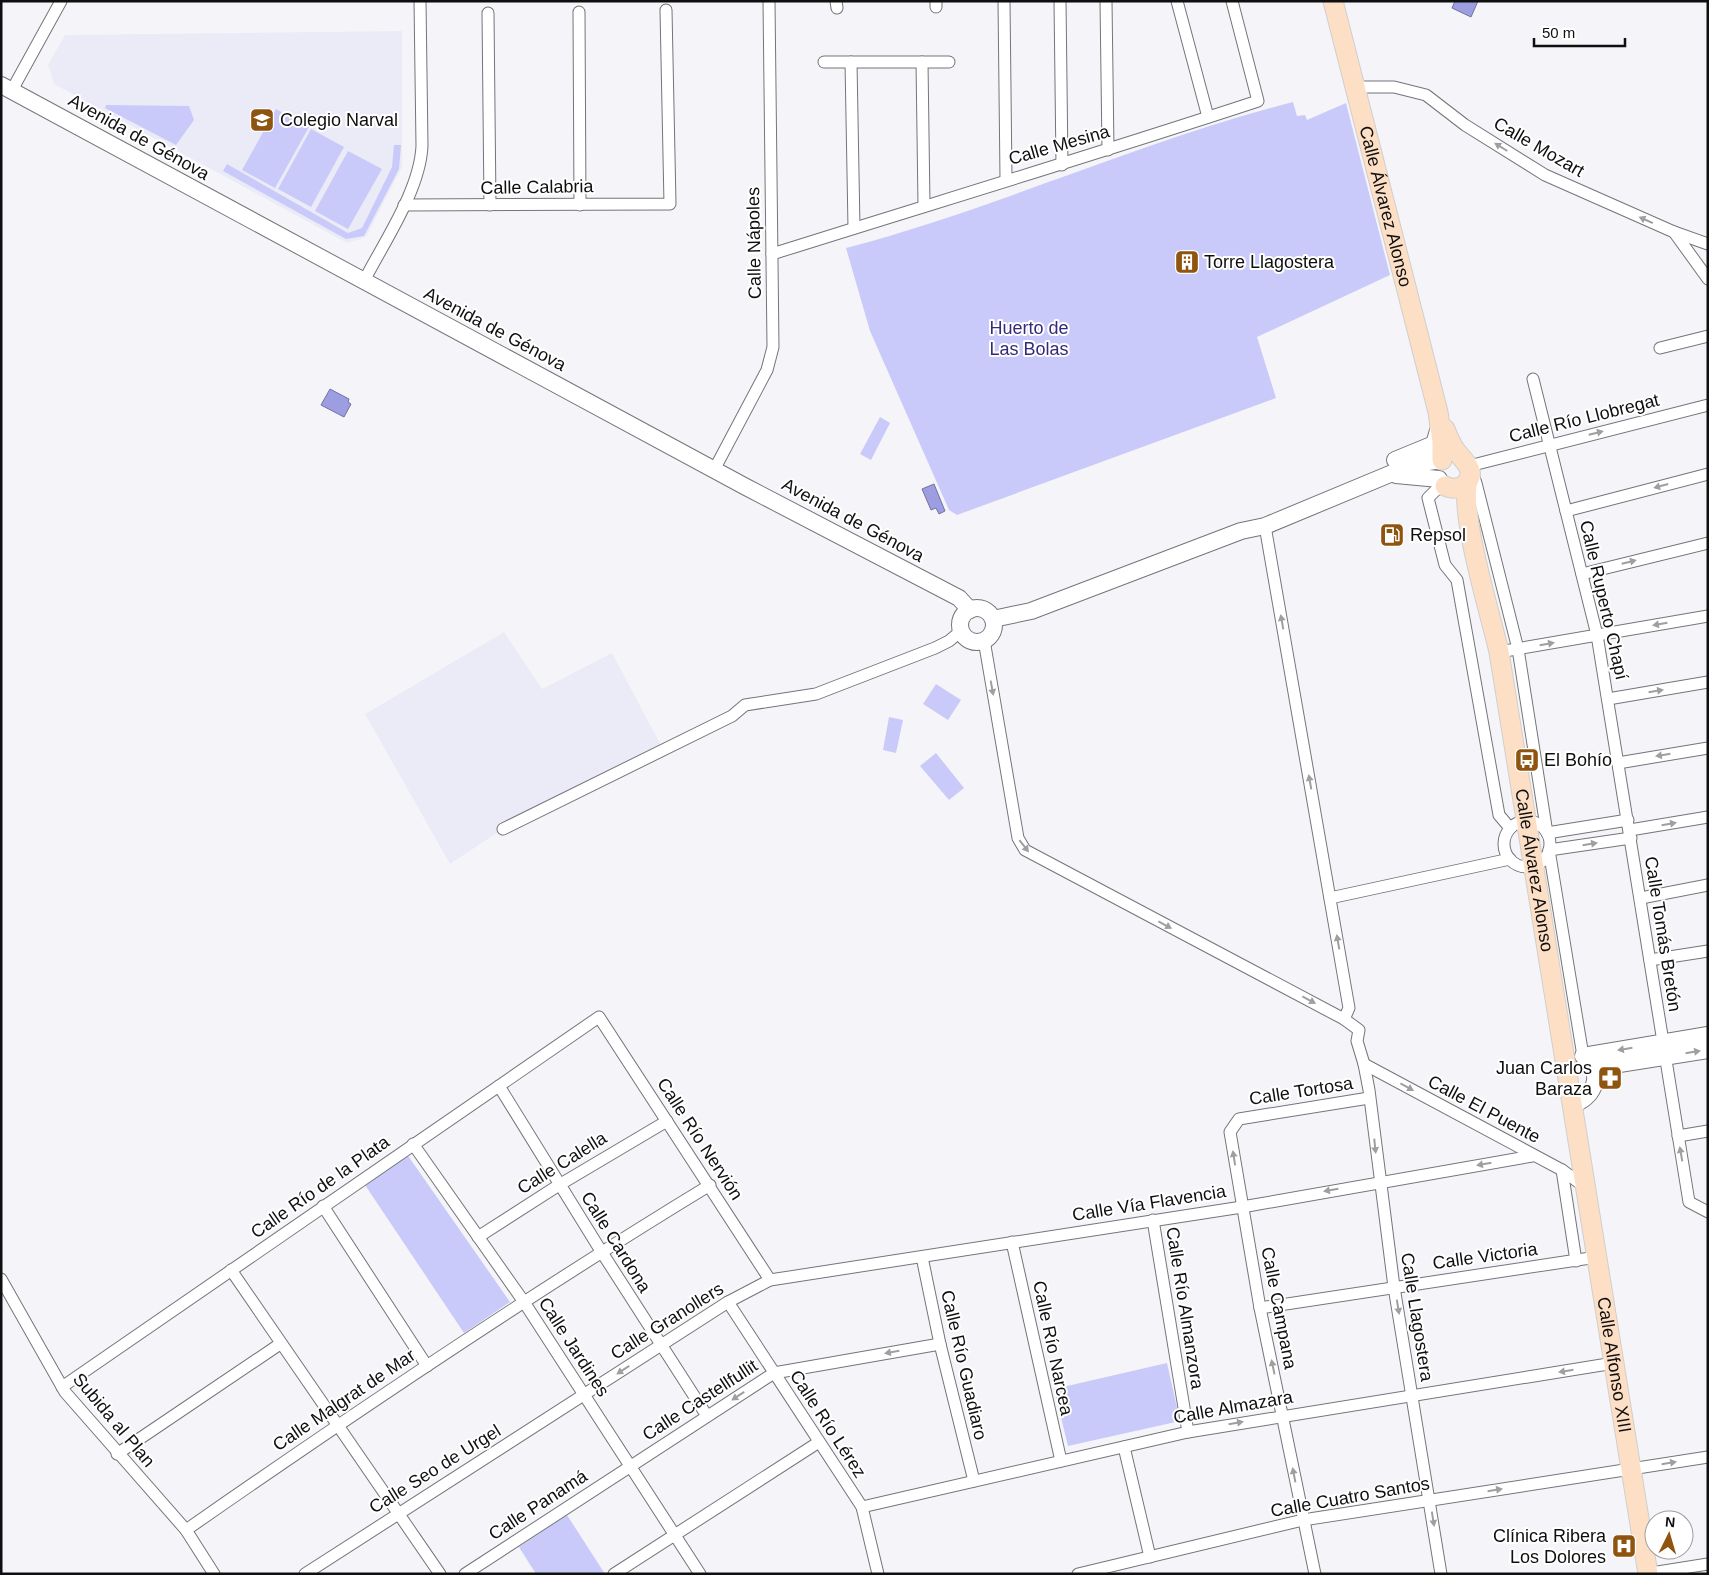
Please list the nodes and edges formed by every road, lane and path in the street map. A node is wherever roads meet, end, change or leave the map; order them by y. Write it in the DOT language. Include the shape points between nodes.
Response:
graph roads {
  1 [pos="61,1"];
  2 [pos="420,1"];
  3 [pos="769,1"];
  4 [pos="1004,1"];
  5 [pos="1060,1"];
  6 [pos="1106,1"];
  7 [pos="1177,1"];
  8 [pos="1232,1"];
  9 [pos="1333,1"];
  10 [pos="666,10"];
  11 [pos="579,12"];
  12 [pos="488,13"];
  13 [pos="824,62"];
  14 [pos="851,62"];
  15 [pos="922,62"];
  16 [pos="949,62"];
  17 [pos="1355,87"];
  18 [pos="7,88"];
  19 [pos="1208,117"];
  20 [pos="1108,150"];
  21 [pos="1062,165"];
  22 [pos="1006,179"];
  23 [pos="404,205"];
  24 [pos="490,205"];
  25 [pos="580,205"];
  26 [pos="924,206"];
  27 [pos="854,228"];
  28 [pos="1674,232"];
  29 [pos="1708,244"];
  30 [pos="772,254"];
  31 [pos="364,281"];
  32 [pos="1707,281"];
  33 [pos="1708,336"];
  34 [pos="1660,348"];
  35 [pos="1533,379"];
  36 [pos="1708,405"];
  37 [pos="1439,417"];
  38 [pos="1549,445"];
  39 [pos="1442,460"];
  40 [pos="1468,463"];
  41 [pos="714,470"];
  42 [pos="1708,474"];
  43 [pos="1442,483"];
  44 [pos="1362,484"];
  45 [pos="1566,511"];
  46 [pos="1265,526"];
  47 [pos="1468,526"];
  48 [pos="1708,542"];
  49 [pos="1582,574"];
  50 [pos="970,610"];
  51 [pos="1708,616"];
  52 [pos="993,619"];
  53 [pos="961,631"];
  54 [pos="1597,635"];
  55 [pos="984,640"];
  56 [pos="1518,649"];
  57 [pos="1499,652"];
  58 [pos="1708,682"];
  59 [pos="1608,698"];
  60 [pos="1708,748"];
  61 [pos="1618,763"];
  62 [pos="1708,817"];
  63 [pos="1519,824"];
  64 [pos="1629,829"];
  65 [pos="503,830"];
  66 [pos="1547,833"];
  67 [pos="1549,850"];
  68 [pos="1510,859"];
  69 [pos="1535,865"];
  70 [pos="1708,885"];
  71 [pos="1330,898"];
  72 [pos="1641,898"];
  73 [pos="1708,950"];
  74 [pos="1650,960"];
  75 [pos="599,1017"];
  76 [pos="1344,1019"];
  77 [pos="1708,1035"];
  78 [pos="1664,1050"];
  79 [pos="1708,1050"];
  80 [pos="1564,1052"];
  81 [pos="1588,1062"];
  82 [pos="1364,1064"];
  83 [pos="499,1086"];
  84 [pos="1370,1098"];
  85 [pos="1572,1105"];
  86 [pos="667,1120"];
  87 [pos="1708,1131"];
  88 [pos="1678,1136"];
  89 [pos="413,1144"];
  90 [pos="1532,1156"];
  91 [pos="1581,1156"];
  92 [pos="1562,1170"];
  93 [pos="1379,1182"];
  94 [pos="559,1185"];
  95 [pos="710,1185"];
  96 [pos="1585,1187"];
  97 [pos="323,1206"];
  98 [pos="1242,1207"];
  99 [pos="1708,1212"];
  100 [pos="1153,1220"];
  101 [pos="478,1237"];
  102 [pos="1012,1242"];
  103 [pos="601,1252"];
  104 [pos="922,1256"];
  105 [pos="1597,1257"];
  106 [pos="1576,1261"];
  107 [pos="231,1270"];
  108 [pos="1,1279"];
  109 [pos="770,1280"];
  110 [pos="1394,1287"];
  111 [pos="524,1302"];
  112 [pos="728,1302"];
  113 [pos="1260,1308"];
  114 [pos="280,1344"];
  115 [pos="940,1344"];
  116 [pos="661,1345"];
  117 [pos="1614,1363"];
  118 [pos="427,1366"];
  119 [pos="774,1373"];
  120 [pos="62,1387"];
  121 [pos="585,1395"];
  122 [pos="1412,1396"];
  123 [pos="1283,1415"];
  124 [pos="707,1416"];
  125 [pos="337,1425"];
  126 [pos="1188,1432"];
  127 [pos="819,1442"];
  128 [pos="1124,1447"];
  129 [pos="117,1454"];
  130 [pos="1708,1457"];
  131 [pos="1061,1461"];
  132 [pos="629,1466"];
  133 [pos="1631,1469"];
  134 [pos="974,1481"];
  135 [pos="1430,1500"];
  136 [pos="862,1507"];
  137 [pos="398,1512"];
  138 [pos="1303,1520"];
  139 [pos="186,1530"];
  140 [pos="674,1535"];
  141 [pos="1150,1557"];
  142 [pos="1708,1564"];
  143 [pos="214,1574"];
  144 [pos="305,1574"];
  145 [pos="440,1574"];
  146 [pos="465,1574"];
  147 [pos="614,1574"];
  148 [pos="700,1574"];
  149 [pos="878,1574"];
  150 [pos="1078,1574"];
  151 [pos="1316,1574"];
  152 [pos="1441,1574"];
  153 [pos="1647,1574"];
  1 -- 18 [label="street"];
  2 -- 23 [label="street" via="422,157"];
  3 -- 30 [label="street, Calle Nápoles"];
  4 -- 22 [label="street"];
  5 -- 21 [label="street"];
  6 -- 20 [label="street"];
  7 -- 19 [label="street"];
  8 -- 19 [label="street, Calle Mesina" via="1258,101"];
  9 -- 17 [label="main road, Calle Álvarez Alonso"];
  10 -- 25 [label="street, Calle Calabria" via="670,204"];
  11 -- 25 [label="street"];
  12 -- 24 [label="street"];
  13 -- 14 [label="street"];
  14 -- 15 [label="street"];
  14 -- 27 [label="street"];
  15 -- 16 [label="street"];
  15 -- 26 [label="street"];
  28 -- 17 [label="street, Calle Mozart, one-way" via="1545,175 1466,125 1426,95 1394,88"];
  17 -- 37 [label="main road, Calle Álvarez Alonso"];
  18 -- 31 [label="street, Avenida de Génova"];
  19 -- 20 [label="street, Calle Mesina"];
  20 -- 21 [label="street, Calle Mesina"];
  21 -- 22 [label="street, Calle Mesina"];
  22 -- 26 [label="street, Calle Mesina"];
  23 -- 24 [label="street, Calle Calabria"];
  23 -- 31 [label="street"];
  24 -- 25 [label="street, Calle Calabria"];
  26 -- 27 [label="street, Calle Mesina"];
  27 -- 30 [label="street, Calle Mesina"];
  28 -- 29 [label="street, Calle Mozart"];
  28 -- 32 [label="street"];
  30 -- 41 [label="street, Calle Nápoles" via="773,339 770,362"];
  31 -- 41 [label="street, Avenida de Génova"];
  33 -- 34 [label="street"];
  35 -- 38 [label="street, Calle Ruperto Chapí"];
  38 -- 36 [label="street, Calle Río Llobregat, one-way"];
  37 -- 39 [label="main road, Calle Álvarez Alonso"];
  37 -- 40 [label="main road, Calle Álvarez Alonso" via="1449,440"];
  37 -- 44 [label="street" via="1434,444 1387,463"];
  38 -- 40 [label="street, Calle Río Llobregat"];
  38 -- 45 [label="street, Calle Ruperto Chapí"];
  39 -- 40 [label="main road" via="1454,455"];
  39 -- 43 [label="main road" via="1437,470"];
  39 -- 44 [label="street" via="1414,464"];
  40 -- 43 [label="main road" via="1459,487"];
  40 -- 47 [label="main road, Calle Álvarez Alonso" via="1465,492"];
  40 -- 56 [label="street, Calle Álvarez Alonso" via="1476,483"];
  41 -- 50 [label="street, Avenida de Génova" via="959,598"];
  42 -- 45 [label="street, one-way"];
  43 -- 44 [label="street" via="1394,475"];
  43 -- 47 [label="main road, Calle Álvarez Alonso" via="1456,498"];
  43 -- 63 [label="street, Calle Álvarez Alonso" via="1428,498 1445,564 1456,580 1499,816"];
  44 -- 46 [label="street"];
  45 -- 49 [label="street, Calle Ruperto Chapí"];
  46 -- 52 [label="street" via="1242,531 1031,612"];
  71 -- 46 [label="street, one-way"];
  47 -- 57 [label="main road, Calle Álvarez Alonso"];
  49 -- 48 [label="street, one-way"];
  49 -- 54 [label="street, Calle Ruperto Chapí"];
  50 -- 52 [label="street" via="983,609"];
  50 -- 53 [label="street" via="960,621"];
  51 -- 54 [label="street, one-way"];
  52 -- 55 [label="street" via="993,631"];
  53 -- 55 [label="street" via="971,640"];
  53 -- 65 [label="street" via="935,648 816,694 745,705 732,716"];
  56 -- 54 [label="street, one-way"];
  54 -- 59 [label="street, Calle Ruperto Chapí"];
  55 -- 76 [label="street, one-way" via="1018,838 1025,850"];
  56 -- 57 [label="street"];
  56 -- 66 [label="street, Calle Álvarez Alonso"];
  57 -- 63 [label="main road, Calle Álvarez Alonso"];
  59 -- 58 [label="street, one-way"];
  59 -- 61 [label="street, Calle Ruperto Chapí"];
  60 -- 61 [label="street, one-way"];
  61 -- 64 [label="street, Calle Ruperto Chapí"];
  64 -- 62 [label="street, one-way"];
  63 -- 66 [label="street" via="1539,824"];
  63 -- 68 [label="street" via="1504,844"];
  63 -- 69 [label="main road, Calle Álvarez Alonso"];
  64 -- 66 [label="street"];
  67 -- 64 [label="street, one-way"];
  64 -- 72 [label="street, Calle Tomás Bretón"];
  66 -- 67 [label="street, Calle Álvarez Alonso"];
  67 -- 69 [label="street"];
  67 -- 81 [label="street, Calle Álvarez Alonso"];
  68 -- 69 [label="street" via="1522,866"];
  68 -- 71 [label="street"];
  69 -- 80 [label="main road, Calle Álvarez Alonso"];
  70 -- 72 [label="street"];
  76 -- 71 [label="street, one-way" via="1349,1008"];
  72 -- 74 [label="street, Calle Tomás Bretón"];
  73 -- 74 [label="street"];
  74 -- 78 [label="street, Calle Tomás Bretón"];
  75 -- 83 [label="street, Calle Río de la Plata"];
  75 -- 86 [label="street, Calle Río Nervión"];
  76 -- 82 [label="street, Calle Llagostera" via="1359,1030 1357,1040"];
  77 -- 78 [label="street"];
  78 -- 79 [label="street, one-way"];
  78 -- 81 [label="street"];
  78 -- 88 [label="street, Calle Tomás Bretón"];
  80 -- 81 [label="street"];
  80 -- 85 [label="main road, Calle Álvarez Alonso"];
  81 -- 85 [label="street" via="1595,1080 1592,1090 1586,1099"];
  82 -- 84 [label="street, Calle Llagostera"];
  82 -- 90 [label="street, Calle El Puente, one-way"];
  83 -- 89 [label="street, Calle Río de la Plata"];
  83 -- 94 [label="street, Calle Cardona"];
  84 -- 93 [label="street, Calle Llagostera, one-way"];
  98 -- 84 [label="street, Calle Tortosa, one-way" via="1230,1132 1239,1119"];
  85 -- 91 [label="main road, Calle Álvarez Alonso"];
  86 -- 94 [label="street, Calle Calella"];
  86 -- 95 [label="street, Calle Río Nervión"];
  87 -- 88 [label="street"];
  99 -- 88 [label="street, Calle Tomás Bretón, one-way" via="1690,1202"];
  89 -- 97 [label="street, Calle Río de la Plata"];
  89 -- 101 [label="street, Calle Jardines"];
  90 -- 92 [label="street, Calle El Puente"];
  90 -- 93 [label="street, Calle Vía Flavencia, one-way"];
  91 -- 96 [label="main road, Calle Alfonso XIII"];
  92 -- 96 [label="street, Calle El Puente"];
  92 -- 106 [label="street"];
  93 -- 98 [label="street, Calle Vía Flavencia, one-way"];
  93 -- 110 [label="street, Calle Llagostera"];
  94 -- 101 [label="street, Calle Calella"];
  94 -- 103 [label="street, Calle Cardona"];
  95 -- 103 [label="street, Calle Malgrat de Mar"];
  95 -- 109 [label="street, Calle Río Nervión"];
  96 -- 105 [label="main road, Calle Alfonso XIII"];
  97 -- 107 [label="street, Calle Río de la Plata"];
  97 -- 118 [label="street"];
  98 -- 100 [label="street, Calle Vía Flavencia"];
  98 -- 113 [label="street, Calle Campana"];
  100 -- 102 [label="street, Calle Vía Flavencia"];
  100 -- 126 [label="street, Calle Río Almanzora"];
  101 -- 111 [label="street, Calle Jardines"];
  102 -- 104 [label="street, Calle Vía Flavencia"];
  102 -- 131 [label="street, Calle Río Narcea"];
  103 -- 111 [label="street, Calle Malgrat de Mar"];
  103 -- 116 [label="street, Calle Cardona"];
  104 -- 109 [label="street, Calle Vía Flavencia"];
  104 -- 115 [label="street, Calle Río Guadiaro"];
  105 -- 106 [label="street, Calle Victoria"];
  105 -- 117 [label="main road, Calle Alfonso XIII"];
  106 -- 110 [label="street, Calle Victoria"];
  107 -- 114 [label="street"];
  107 -- 120 [label="street, Calle Río de la Plata"];
  108 -- 120 [label="street, Subida al Plan"];
  109 -- 112 [label="street, Calle Granollers"];
  110 -- 113 [label="street, Calle Victoria"];
  110 -- 122 [label="street, Calle Llagostera, one-way"];
  111 -- 118 [label="street, Calle Malgrat de Mar"];
  111 -- 121 [label="street, Calle Jardines"];
  112 -- 116 [label="street, Calle Granollers"];
  112 -- 119 [label="street, Calle Río Lérez"];
  123 -- 113 [label="street, Calle Campana, one-way"];
  114 -- 125 [label="street"];
  114 -- 129 [label="street"];
  115 -- 119 [label="street, Calle Castellfullit, one-way"];
  115 -- 134 [label="street, Calle Río Guadiaro"];
  116 -- 121 [label="street, Calle Granollers, one-way"];
  116 -- 124 [label="street, Calle Cardona"];
  117 -- 122 [label="street, Calle Almazara, one-way"];
  117 -- 133 [label="main road, Calle Alfonso XIII"];
  118 -- 125 [label="street, Calle Malgrat de Mar"];
  119 -- 124 [label="street, Calle Castellfullit, one-way"];
  119 -- 127 [label="street, Calle Río Lérez"];
  120 -- 129 [label="street, Subida al Plan"];
  121 -- 132 [label="street, Calle Jardines"];
  121 -- 137 [label="street, Calle Seo de Urgel"];
  122 -- 123 [label="street, Calle Almazara"];
  122 -- 135 [label="street, Calle Llagostera"];
  126 -- 123 [label="street, Calle Almazara, one-way"];
  138 -- 123 [label="street, Calle Campana, one-way"];
  124 -- 132 [label="street, Calle Castellfullit"];
  125 -- 137 [label="street"];
  125 -- 139 [label="street, Calle Malgrat de Mar"];
  126 -- 128 [label="street, Calle Almazara"];
  127 -- 136 [label="street, Calle Río Lérez"];
  127 -- 140 [label="street"];
  128 -- 131 [label="street, Calle Almazara"];
  128 -- 141 [label="street"];
  129 -- 139 [label="street, Subida al Plan"];
  133 -- 130 [label="street, Calle Cuatro Santos, one-way"];
  131 -- 134 [label="street, Calle Almazara"];
  132 -- 140 [label="street, Calle Jardines"];
  132 -- 146 [label="street, Calle Panamá"];
  135 -- 133 [label="street, Calle Cuatro Santos, one-way"];
  133 -- 153 [label="main road, Calle Alfonso XIII"];
  134 -- 136 [label="street, Calle Almazara"];
  135 -- 138 [label="street, Calle Cuatro Santos"];
  135 -- 152 [label="street, Calle Llagostera, one-way"];
  136 -- 149 [label="street, Calle Río Lérez"];
  137 -- 144 [label="street, Calle Seo de Urgel"];
  137 -- 145 [label="street"];
  138 -- 141 [label="street, Calle Cuatro Santos"];
  138 -- 151 [label="street, Calle Campana"];
  139 -- 143 [label="street, Subida al Plan"];
  140 -- 147 [label="street"];
  140 -- 148 [label="street, Calle Jardines"];
  141 -- 150 [label="street, Calle Cuatro Santos"];
  142 -- 153 [label="street"];
}
